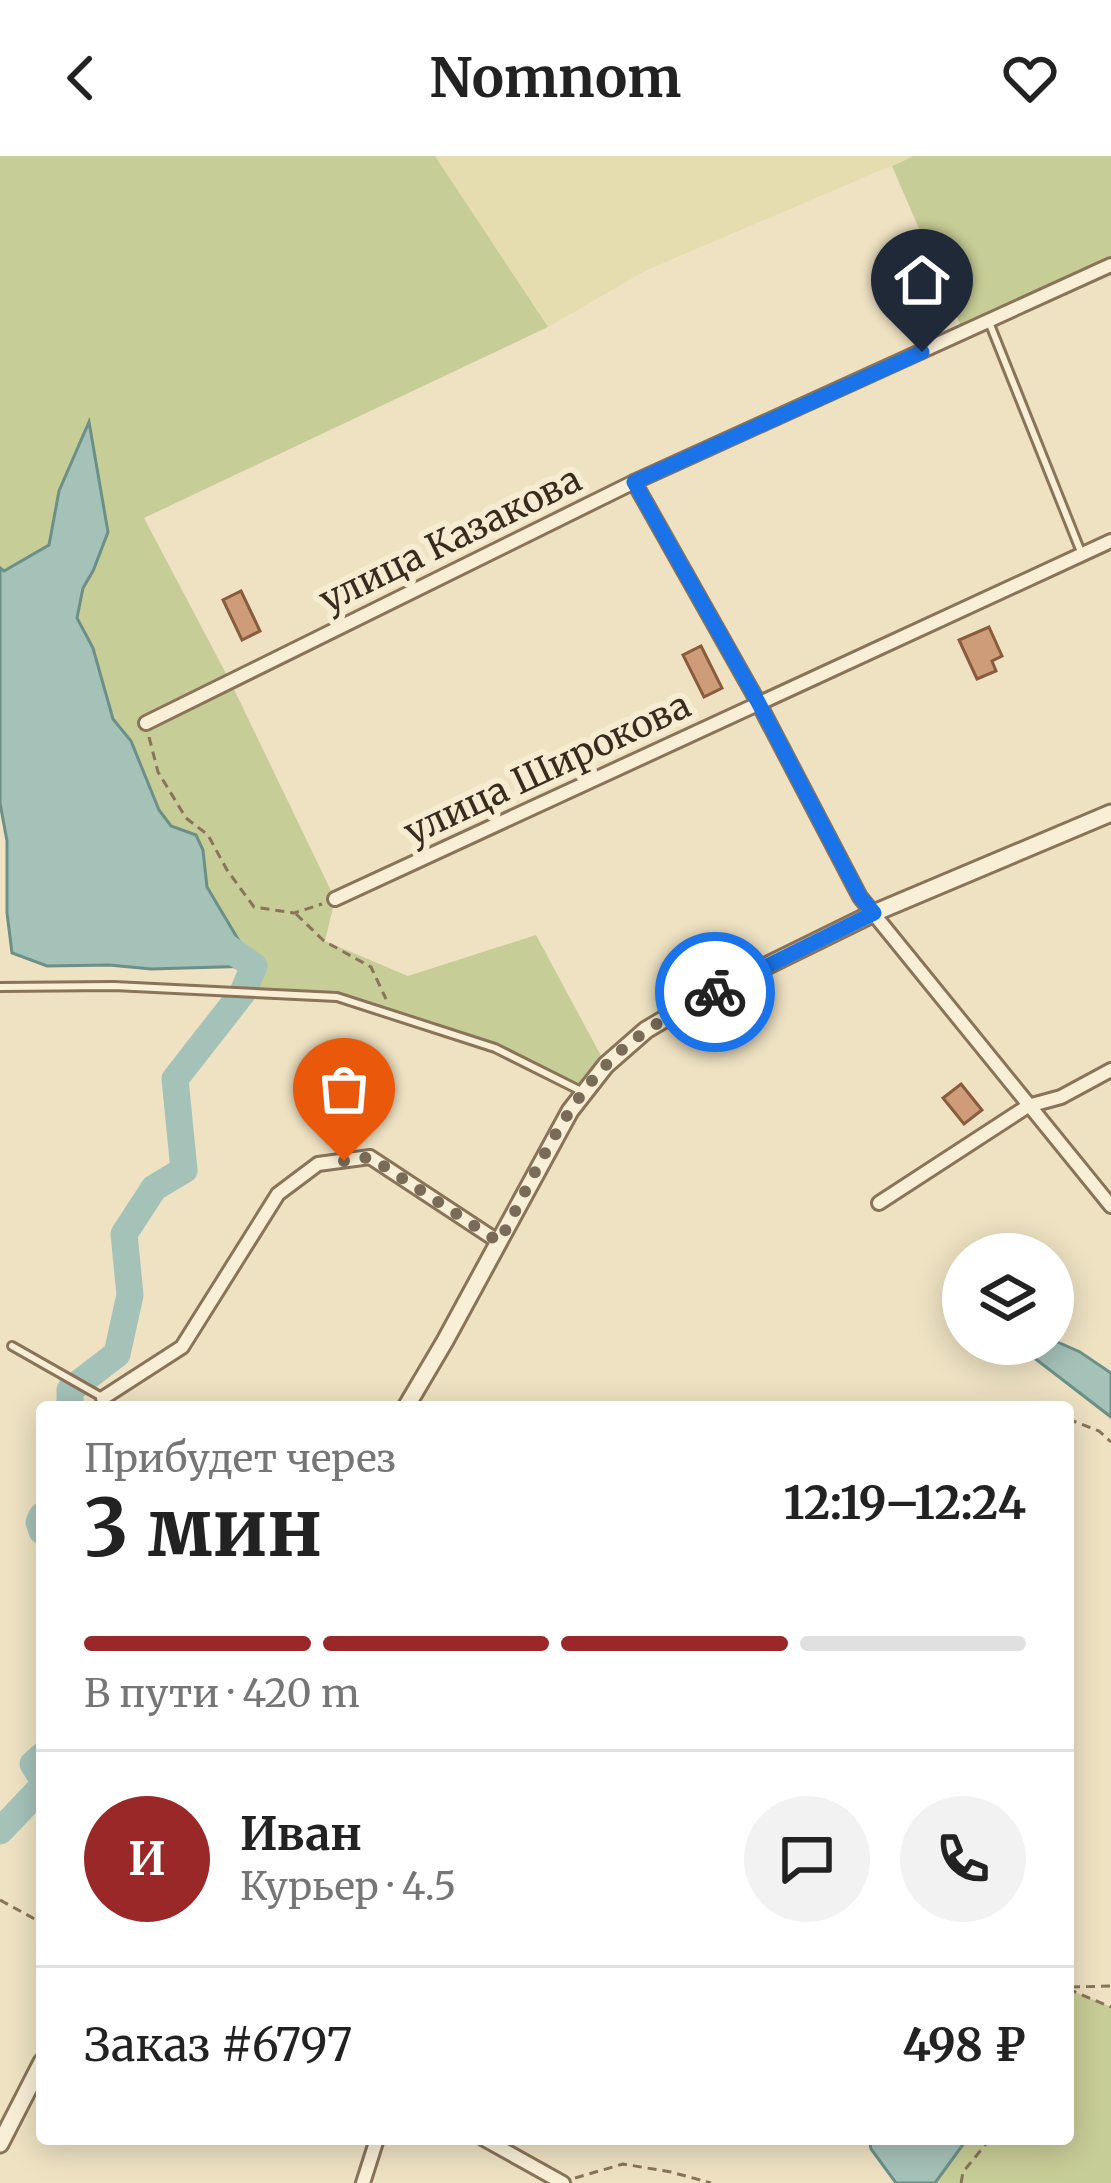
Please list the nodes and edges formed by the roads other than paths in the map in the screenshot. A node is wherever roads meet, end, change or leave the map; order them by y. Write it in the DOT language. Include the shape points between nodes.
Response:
graph roads {
  1 [pos="1111,265"];
  2 [pos="989,322"];
  3 [pos="634,482"];
  4 [pos="1111,541"];
  5 [pos="1082,555"];
  6 [pos="758,702"];
  7 [pos="146,723"];
  8 [pos="1111,813"];
  9 [pos="335,899"];
  10 [pos="874,913"];
  11 [pos="0,987"];
  12 [pos="1111,1070"];
  13 [pos="584,1093"];
  14 [pos="1028,1106"];
  15 [pos="879,1203"];
  16 [pos="1111,1206"];
  17 [pos="499,1242"];
  18 [pos="12,1346"];
  19 [pos="103,1398"];
  20 [pos="409,1401"];
  21 [pos="36,2074"];
  22 [pos="0,2144"];
  23 [pos="374,2145"];
  24 [pos="495,2145"];
  25 [pos="562,2182"];
  26 [pos="363,2183"];
  1 -- 2 [label="street, улица Казакова"];
  2 -- 3 [label="street, улица Казакова"];
  2 -- 5 [label="lane"];
  3 -- 6 [label="street"];
  3 -- 7 [label="street, улица Казакова"];
  4 -- 5 [label="street, улица Широкова"];
  5 -- 6 [label="street, улица Широкова"];
  6 -- 9 [label="street, улица Широкова"];
  6 -- 10 [label="street"];
  8 -- 10 [label="street"];
  10 -- 13 [label="street" via="646,1030"];
  10 -- 14 [label="street"];
  11 -- 13 [label="lane" via="337,997 495,1048"];
  12 -- 14 [label="street"];
  13 -- 17 [label="street"];
  14 -- 15 [label="street"];
  14 -- 16 [label="street"];
  17 -- 19 [label="street" via="370,1157 318,1164 278,1194 182,1347"];
  17 -- 20 [label="street"];
  18 -- 19 [label="lane"];
  21 -- 22 [label="street"];
  23 -- 26 [label="street"];
  24 -- 25 [label="street"];
}
